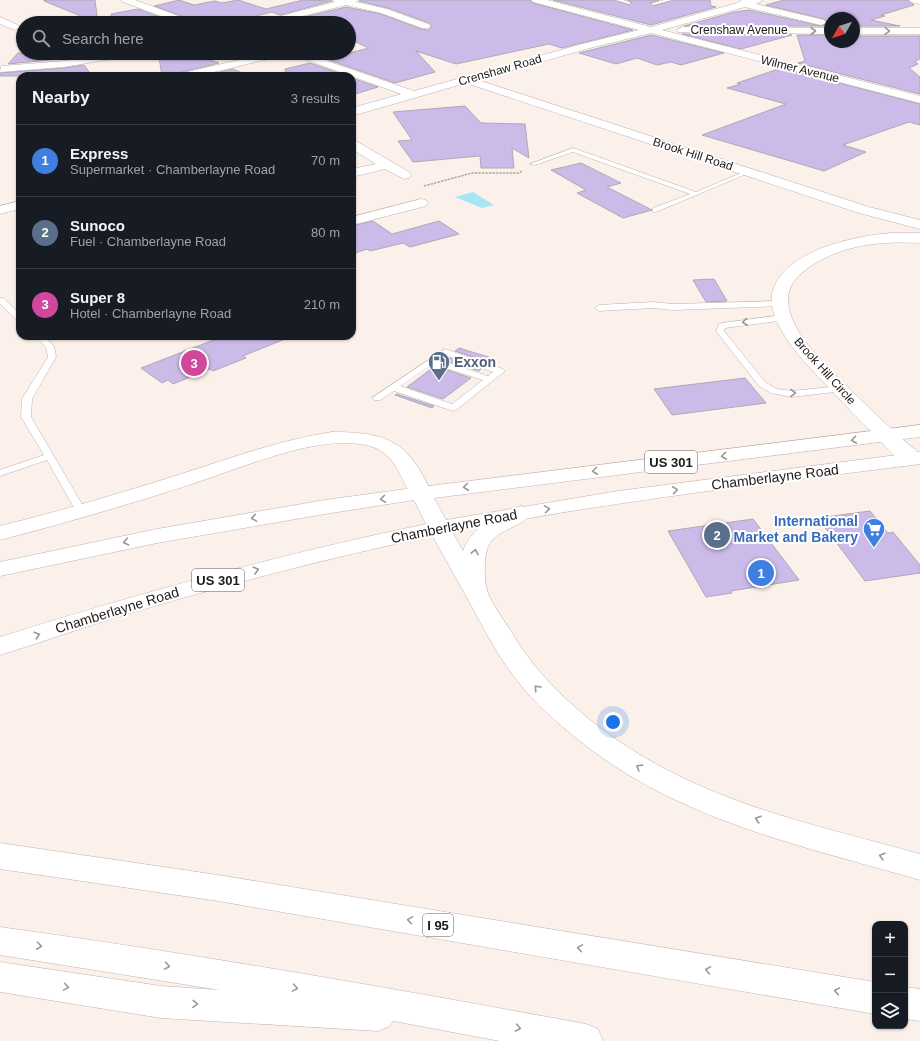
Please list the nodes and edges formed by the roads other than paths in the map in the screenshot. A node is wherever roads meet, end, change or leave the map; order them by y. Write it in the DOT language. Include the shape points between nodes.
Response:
graph roads {
  1 [pos="126,0"];
  2 [pos="536,0"];
  3 [pos="618,0"];
  4 [pos="670,0"];
  5 [pos="729,0"];
  6 [pos="758,0"];
  7 [pos="914,0"];
  8 [pos="345,1"];
  9 [pos="920,2"];
  10 [pos="629,3"];
  11 [pos="653,4"];
  12 [pos="745,4"];
  13 [pos="170,16"];
  14 [pos="290,16"];
  15 [pos="0,20"];
  16 [pos="824,24"];
  17 [pos="425,26"];
  18 [pos="15,27"];
  19 [pos="648,30"];
  20 [pos="824,31"];
  21 [pos="860,31"];
  22 [pos="920,32"];
  23 [pos="681,34"];
  24 [pos="88,60"];
  25 [pos="254,60"];
  26 [pos="314,60"];
  27 [pos="1,69"];
  28 [pos="200,72"];
  29 [pos="348,72"];
  30 [pos="356,75"];
  31 [pos="467,80"];
  32 [pos="414,95"];
  33 [pos="920,100"];
  34 [pos="356,111"];
  35 [pos="356,146"];
  36 [pos="533,164"];
  37 [pos="387,165"];
  38 [pos="356,172"];
  39 [pos="748,172"];
  40 [pos="404,175"];
  41 [pos="696,194"];
  42 [pos="421,203"];
  43 [pos="16,206"];
  44 [pos="0,210"];
  45 [pos="656,210"];
  46 [pos="886,216"];
  47 [pos="356,220"];
  48 [pos="920,225"];
  49 [pos="886,238"];
  50 [pos="920,238"];
  51 [pos="0,300"];
  52 [pos="599,308"];
  53 [pos="782,311"];
  54 [pos="16,314"];
  55 [pos="43,340"];
  56 [pos="432,361"];
  57 [pos="489,379"];
  58 [pos="393,387"];
  59 [pos="840,389"];
  60 [pos="377,398"];
  61 [pos="920,431"];
  62 [pos="885,436"];
  63 [pos="50,456"];
  64 [pos="916,459"];
  65 [pos="0,474"];
  66 [pos="421,493"];
  67 [pos="81,511"];
  68 [pos="520,513"];
  69 [pos="439,528"];
  70 [pos="0,533"];
  71 [pos="0,569"];
  72 [pos="475,591"];
  73 [pos="0,646"];
  74 [pos="0,856"];
  75 [pos="920,867"];
  76 [pos="0,941"];
  77 [pos="0,977"];
  78 [pos="872,997"];
  79 [pos="908,1004"];
  80 [pos="920,1006"];
  81 [pos="480,1021"];
  82 [pos="586,1041"];
  1 -- 13 [label="main road"];
  2 -- 19 [label="main road, Wilmer Avenue"];
  3 -- 10 [label="lane"];
  4 -- 11 [label="lane"];
  5 -- 12 [label="main road"];
  6 -- 12 [label="main road, Crenshaw Road"];
  7 -- 9 [label="main road"];
  8 -- 14 [label="main road"];
  8 -- 17 [label="main road" via="384,11"];
  12 -- 16 [label="main road"];
  12 -- 19 [label="main road, Crenshaw Road"];
  15 -- 18 [label="main road"];
  19 -- 23 [label="main road, Wilmer Avenue"];
  19 -- 31 [label="main road, Crenshaw Road"];
  23 -- 20 [label="main road, Crenshaw Avenue, one-way"];
  21 -- 22 [label="main road, one-way"];
  23 -- 33 [label="main road, Wilmer Avenue"];
  24 -- 27 [label="main road"];
  25 -- 28 [label="main road"];
  26 -- 29 [label="main road"];
  30 -- 32 [label="main road"];
  31 -- 32 [label="main road, Crenshaw Road"];
  31 -- 39 [label="main road, Brook Hill Road"];
  32 -- 34 [label="main road, Crenshaw Road"];
  35 -- 37 [label="main road"];
  36 -- 41 [label="lane" via="573,150"];
  37 -- 38 [label="main road"];
  37 -- 40 [label="main road"];
  39 -- 41 [label="lane"];
  39 -- 46 [label="main road, Brook Hill Road"];
  41 -- 45 [label="lane"];
  42 -- 47 [label="main road"];
  43 -- 44 [label="main road"];
  46 -- 48 [label="main road, Brook Hill Road"];
  46 -- 49 [label="main road"];
  49 -- 50 [label="main road"];
  49 -- 53 [label="main road" via="840,245 797,268 783,283"];
  51 -- 54 [label="lane"];
  52 -- 53 [label="lane" via="653,304"];
  53 -- 59 [label="main road, Brook Hill Circle" via="799,346"];
  53 -- 59 [label="lane, one-way" via="722,326 720,331 762,384 774,391 792,394"];
  55 -- 63 [label="lane" via="50,346 52,357 27,399 26,417"];
  56 -- 57 [label="lane"];
  56 -- 57 [label="lane" via="445,352 500,371"];
  56 -- 58 [label="lane"];
  57 -- 58 [label="lane" via="453,408"];
  58 -- 60 [label="lane"];
  59 -- 62 [label="main road, Brook Hill Circle"];
  61 -- 62 [label="main road, Chamberlayne Road / US 301"];
  62 -- 64 [label="main road, Brook Hill Circle"];
  62 -- 66 [label="main road, Chamberlayne Road / US 301, one-way"];
  63 -- 65 [label="lane"];
  63 -- 67 [label="lane"];
  68 -- 64 [label="main road, Chamberlayne Road / US 301, one-way"];
  66 -- 67 [label="main road" via="408,466 390,448 367,439 339,437 286,447"];
  66 -- 69 [label="main road"];
  66 -- 71 [label="main road, Chamberlayne Road / US 301, one-way" via="227,523"];
  67 -- 70 [label="main road"];
  68 -- 69 [label="main road, Chamberlayne Road / US 301"];
  72 -- 68 [label="main road, one-way" via="474,560 477,544 487,533"];
  69 -- 72 [label="main road"];
  73 -- 69 [label="main road, Chamberlayne Road / US 301, one-way" via="185,589"];
  75 -- 72 [label="main road, one-way" via="748,816 692,795 635,765 598,742 536,687 504,643"];
  78 -- 74 [label="main road, I 95, one-way" via="218,888"];
  76 -- 81 [label="main road, one-way" via="107,956"];
  77 -- 81 [label="main road, one-way" via="161,1002"];
  79 -- 80 [label="main road"];
  81 -- 82 [label="main road, one-way"];
}
